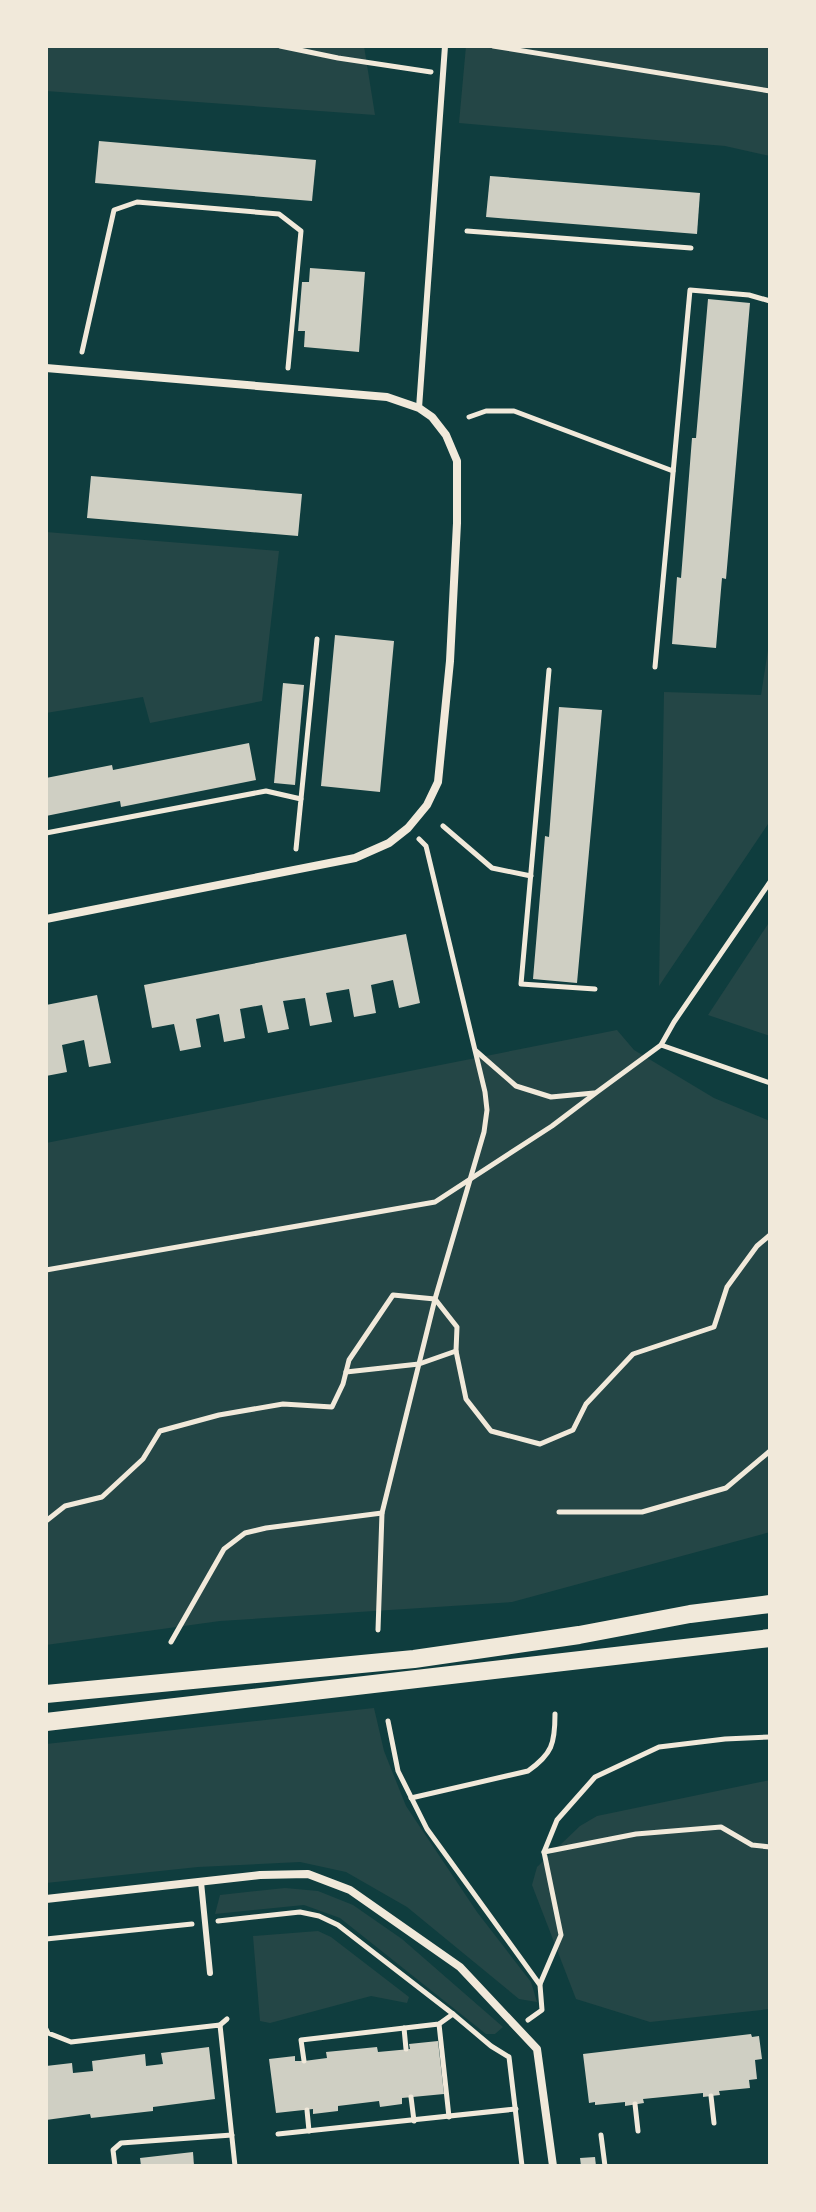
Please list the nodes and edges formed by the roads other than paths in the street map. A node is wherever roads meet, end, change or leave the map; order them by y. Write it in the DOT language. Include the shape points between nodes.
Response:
graph roads {
  1 [pos="445,46"];
  2 [pos="46,368"];
  3 [pos="419,408"];
  4 [pos="46,919"];
  5 [pos="770,1604"];
  6 [pos="770,1638"];
  7 [pos="46,1694"];
  8 [pos="46,1722"];
  9 [pos="201,1882"];
  10 [pos="46,1899"];
  11 [pos="210,1973"];
  12 [pos="553,2166"];
  1 -- 3 [label="lane"];
  2 -- 3 [label="street" via="387,397"];
  3 -- 4 [label="street" via="446,435 457,461 453,606 438,782 427,805 389,843 355,858"];
  5 -- 7 [label="main road" via="414,1659"];
  6 -- 8 [label="main road"];
  9 -- 10 [label="street"];
  9 -- 11 [label="lane"];
  9 -- 12 [label="street" via="308,1874 350,1890 460,1967 537,2049"];
}
